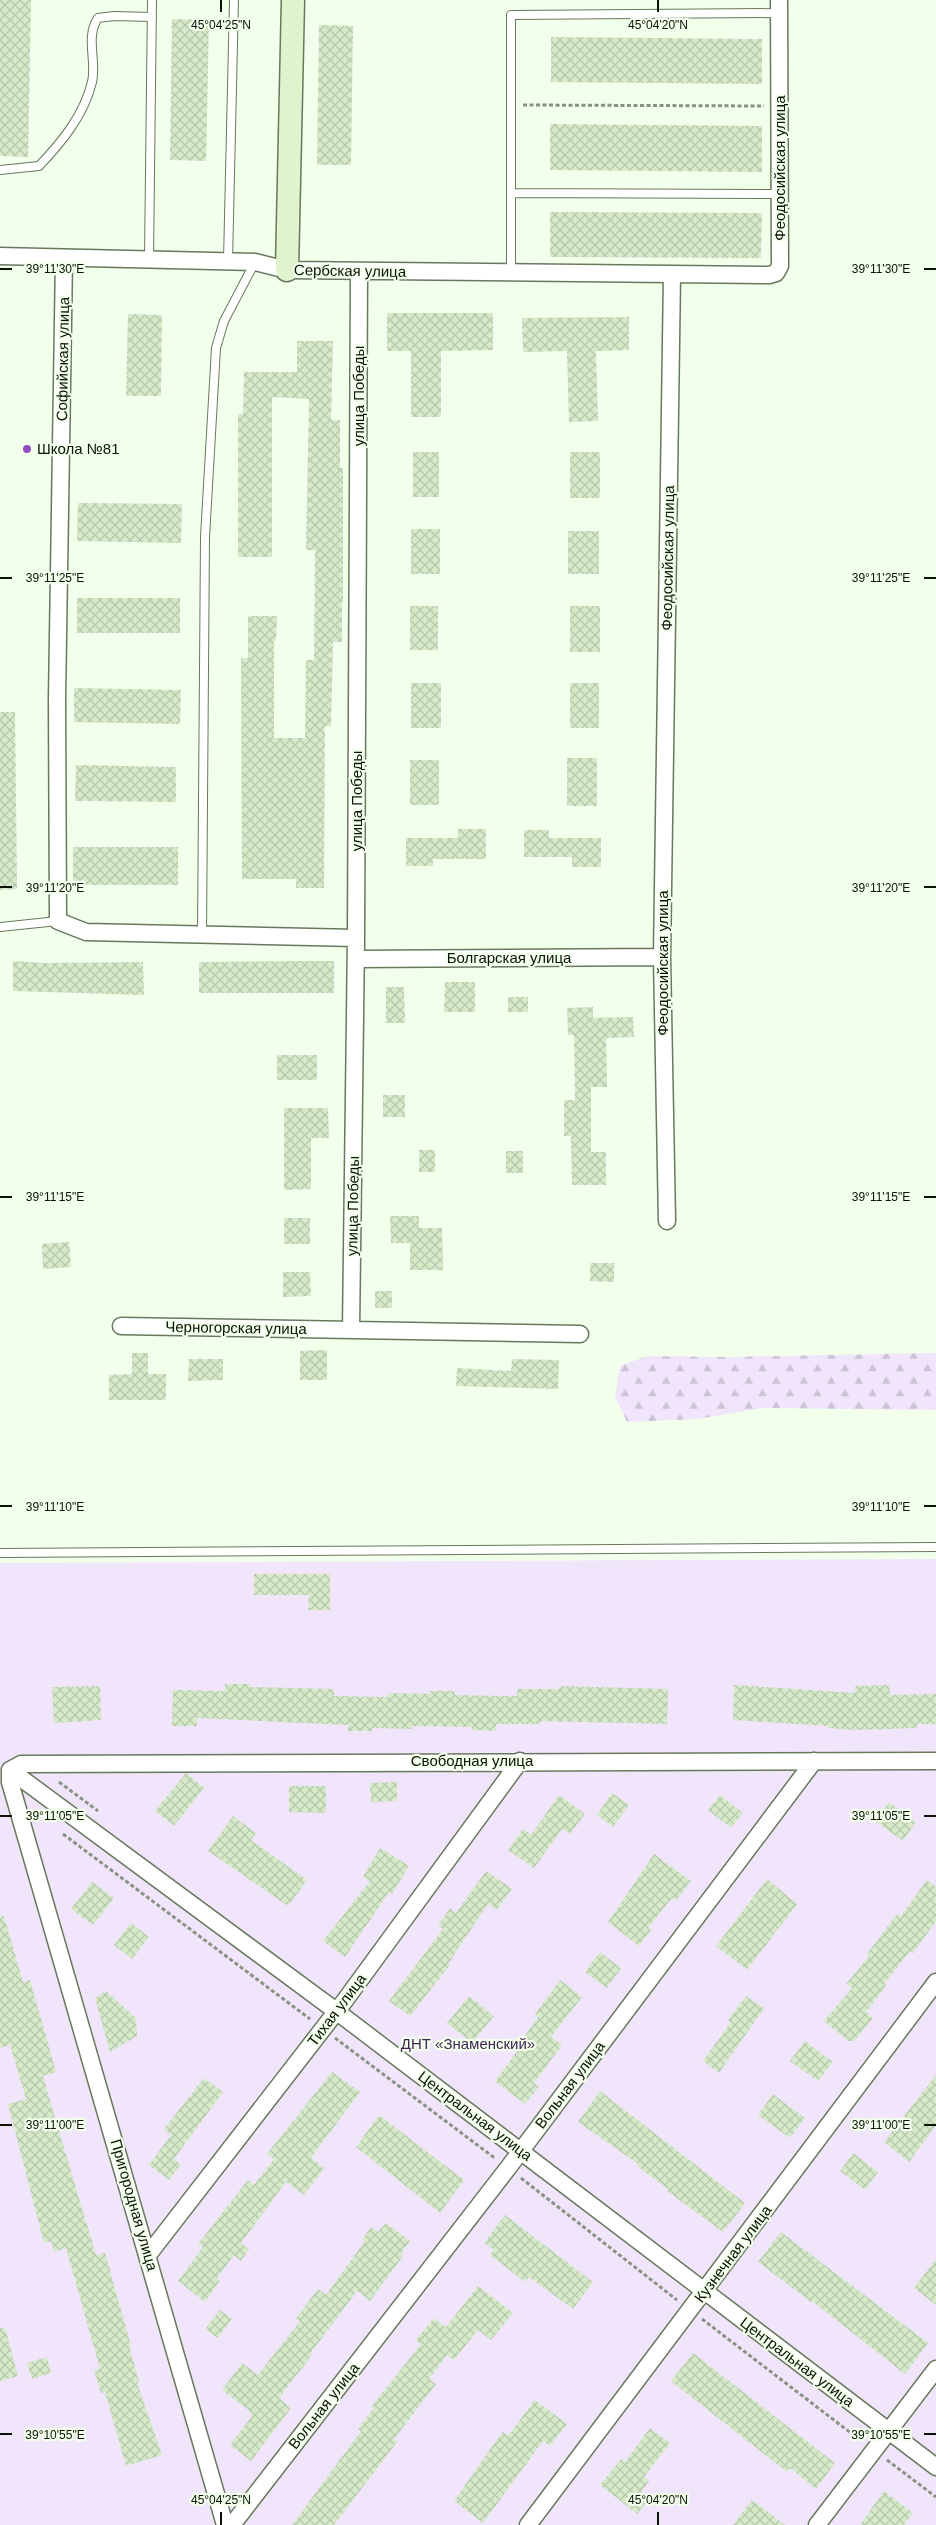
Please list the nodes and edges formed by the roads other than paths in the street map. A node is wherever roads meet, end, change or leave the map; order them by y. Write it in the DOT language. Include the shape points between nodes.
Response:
graph roads {
  1 [pos="152,0"];
  2 [pos="234,0"];
  3 [pos="293,0"];
  4 [pos="779,6"];
  5 [pos="152,17"];
  6 [pos="0,170"];
  7 [pos="511,193"];
  8 [pos="780,194"];
  9 [pos="0,256"];
  10 [pos="64,258"];
  11 [pos="149,259"];
  12 [pos="228,261"];
  13 [pos="255,262"];
  14 [pos="287,270"];
  15 [pos="359,271"];
  16 [pos="511,272"];
  17 [pos="672,274"];
  18 [pos="58,921"];
  19 [pos="0,927"];
  20 [pos="202,935"];
  21 [pos="356,938"];
  22 [pos="662,957"];
  23 [pos="356,959"];
  24 [pos="667,1221"];
  25 [pos="121,1326"];
  26 [pos="351,1330"];
  27 [pos="580,1334"];
  28 [pos="936,1547"];
  29 [pos="0,1553"];
  30 [pos="520,1761"];
  31 [pos="814,1761"];
  32 [pos="936,1761"];
  33 [pos="10,1770"];
  34 [pos="936,1982"];
  35 [pos="336,2011"];
  36 [pos="521,2151"];
  37 [pos="148,2255"];
  38 [pos="705,2293"];
  39 [pos="936,2369"];
  40 [pos="888,2430"];
  41 [pos="936,2468"];
  42 [pos="224,2525"];
  43 [pos="232,2525"];
  44 [pos="528,2525"];
  45 [pos="817,2525"];
  1 -- 5 [label="lane"];
  2 -- 12 [label="lane"];
  3 -- 14 [label="street"];
  4 -- 7 [label="lane" via="511,15"];
  4 -- 8 [label="street, Феодосийская улица"];
  5 -- 6 [label="lane" via="98,18 92,27 93,80 85,104 64,139 39,166"];
  5 -- 11 [label="lane"];
  7 -- 8 [label="lane"];
  7 -- 16 [label="lane"];
  8 -- 17 [label="street, Феодосийская улица" via="780,266 776,273"];
  9 -- 10 [label="street, Сербская улица"];
  10 -- 11 [label="street, Сербская улица"];
  10 -- 18 [label="street, Софийская улица" via="57,699"];
  11 -- 12 [label="street, Сербская улица"];
  12 -- 13 [label="street, Сербская улица"];
  13 -- 14 [label="street, Сербская улица"];
  13 -- 20 [label="lane" via="224,320 216,348 205,538"];
  14 -- 15 [label="street, Сербская улица"];
  15 -- 16 [label="street, Сербская улица"];
  15 -- 21 [label="street, улица Победы"];
  16 -- 17 [label="street, Сербская улица"];
  17 -- 22 [label="street, Феодосийская улица"];
  18 -- 19 [label="lane"];
  18 -- 20 [label="street" via="86,932"];
  20 -- 21 [label="street"];
  21 -- 23 [label="street, улица Победы"];
  22 -- 23 [label="street, Болгарская улица"];
  22 -- 24 [label="street, Феодосийская улица"];
  23 -- 26 [label="street, улица Победы"];
  25 -- 26 [label="street, Черногорская улица"];
  26 -- 27 [label="street, Черногорская улица"];
  28 -- 29 [label="lane"];
  30 -- 31 [label="street, Свободная улица"];
  30 -- 33 [label="street, Свободная улица" via="22,1764"];
  30 -- 35 [label="street, Тихая улица"];
  31 -- 32 [label="street, Свободная улица"];
  31 -- 36 [label="street, Вольная улица"];
  33 -- 35 [label="street, Центральная улица"];
  33 -- 37 [label="street, Пригородная улица" via="13,1790"];
  34 -- 38 [label="street, Кузнечная улица"];
  35 -- 36 [label="street, Центральная улица"];
  35 -- 37 [label="street, Тихая улица"];
  36 -- 38 [label="street, Центральная улица"];
  36 -- 43 [label="street, Вольная улица"];
  37 -- 42 [label="street, Пригородная улица"];
  38 -- 40 [label="street, Центральная улица"];
  38 -- 44 [label="street, Кузнечная улица"];
  39 -- 40 [label="street"];
  40 -- 41 [label="street, Центральная улица"];
  40 -- 45 [label="street"];
}
